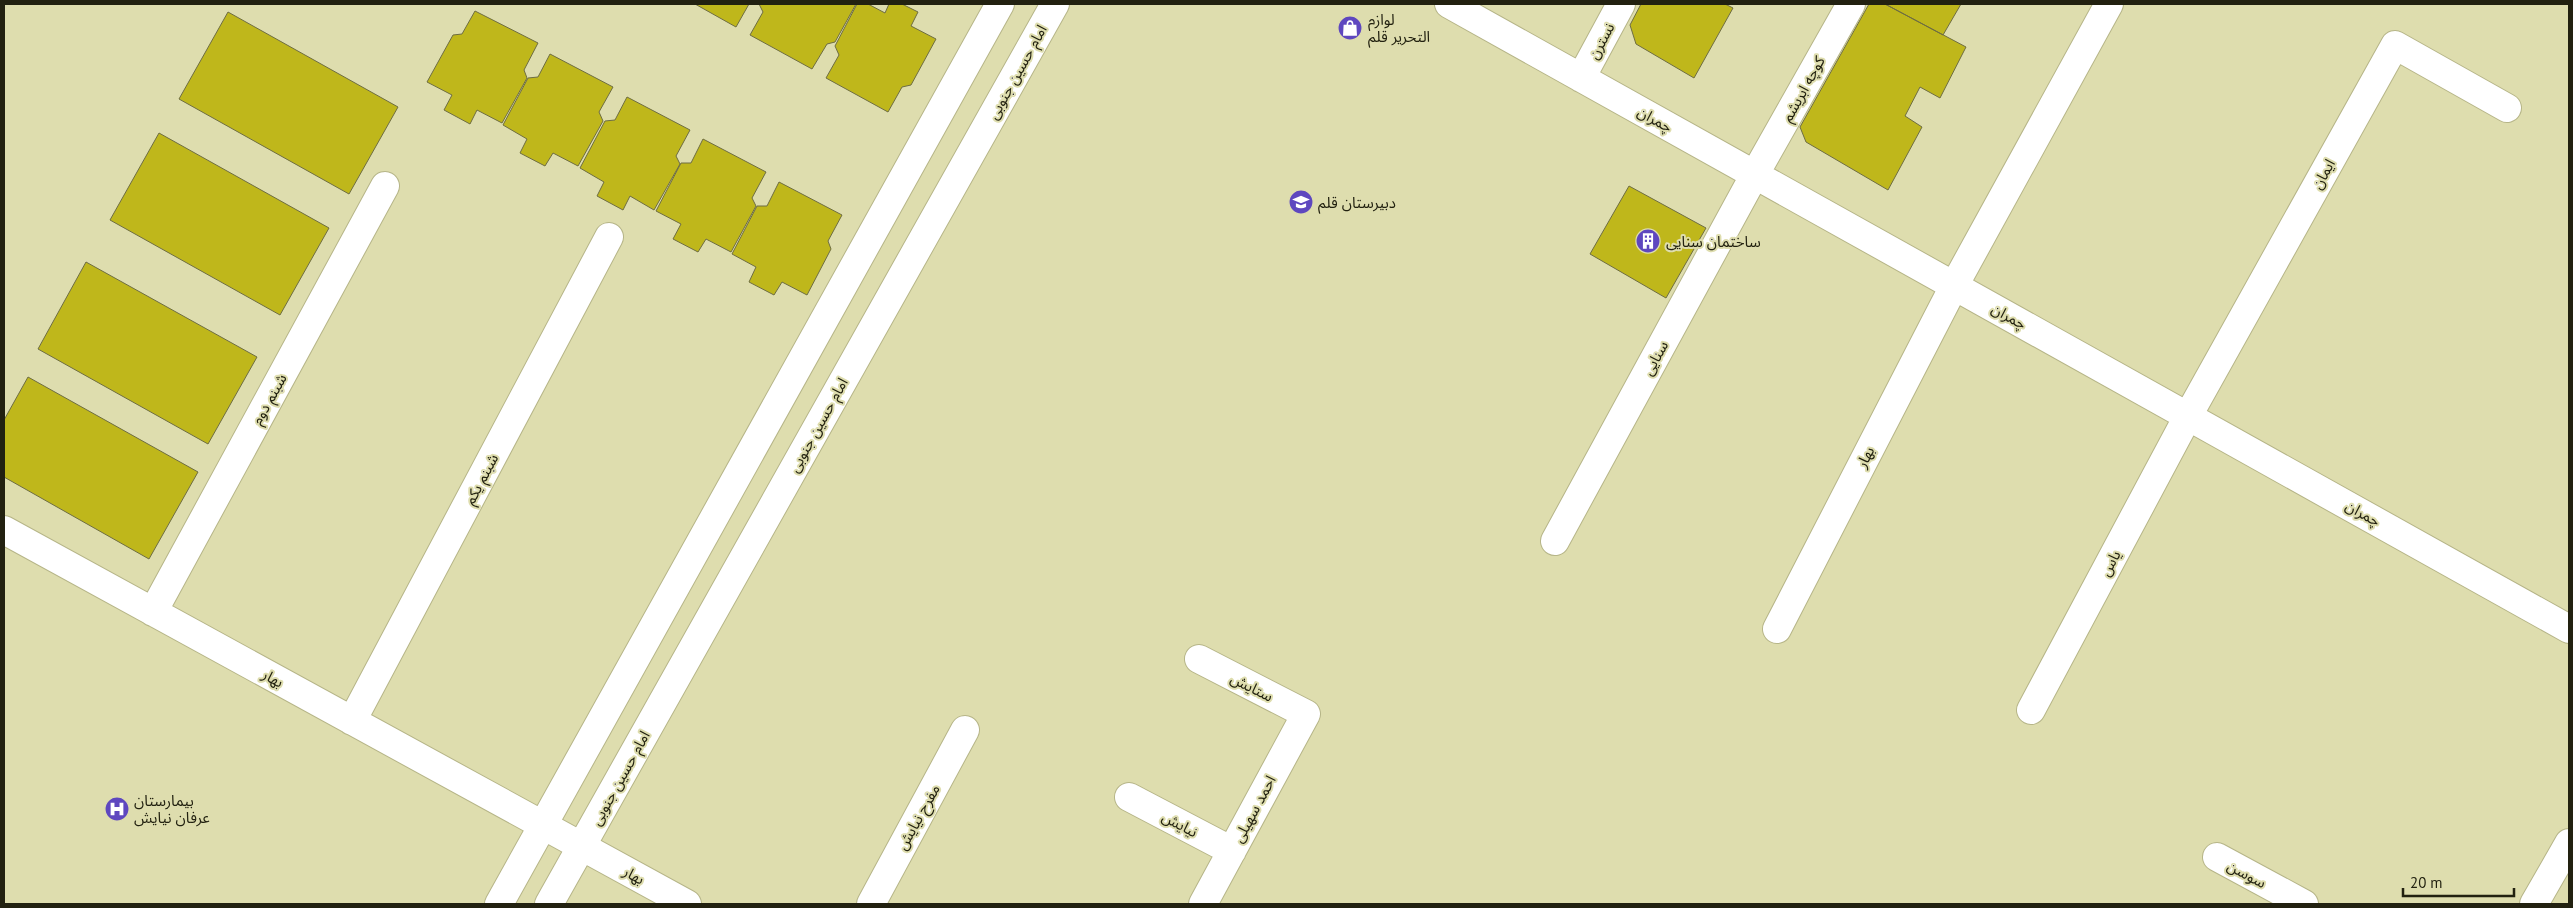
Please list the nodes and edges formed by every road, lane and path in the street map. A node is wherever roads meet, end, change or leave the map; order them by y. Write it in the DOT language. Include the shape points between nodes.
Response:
graph roads {
  1 [pos="1000,4"];
  2 [pos="1055,4"];
  3 [pos="1449,4"];
  4 [pos="1621,4"];
  5 [pos="1851,4"];
  6 [pos="2109,4"];
  7 [pos="1581,78"];
  8 [pos="2507,108"];
  9 [pos="1755,174"];
  10 [pos="385,186"];
  11 [pos="609,237"];
  12 [pos="1954,286"];
  13 [pos="2188,416"];
  14 [pos="4,530"];
  15 [pos="1555,541"];
  16 [pos="153,612"];
  17 [pos="1776,629"];
  18 [pos="2569,629"];
  19 [pos="1199,659"];
  20 [pos="2031,710"];
  21 [pos="1306,714"];
  22 [pos="352,721"];
  23 [pos="965,730"];
  24 [pos="1129,797"];
  25 [pos="543,825"];
  26 [pos="2569,843"];
  27 [pos="581,846"];
  28 [pos="1232,851"];
  29 [pos="2217,858"];
  30 [pos="499,904"];
  31 [pos="549,904"];
  32 [pos="687,904"];
  33 [pos="871,904"];
  34 [pos="1203,904"];
  35 [pos="2304,904"];
  36 [pos="2534,904"];
  1 -- 25 [label="street"];
  2 -- 27 [label="street, امام حسین جنوبی"];
  3 -- 7 [label="street, چمران"];
  4 -- 7 [label="street, نسترن"];
  5 -- 9 [label="street, کوچه ابریشم"];
  6 -- 12 [label="street, بهار"];
  7 -- 9 [label="street, چمران"];
  8 -- 13 [label="street, ایمان" via="2395,45"];
  9 -- 12 [label="street, چمران"];
  9 -- 15 [label="street, سنایی"];
  10 -- 16 [label="street, شبنم دوم"];
  11 -- 22 [label="street, شبنم یکم"];
  12 -- 13 [label="street, چمران"];
  12 -- 17 [label="street, بهار"];
  13 -- 18 [label="street, چمران"];
  13 -- 20 [label="street, یاس"];
  14 -- 16 [label="street, بهار"];
  16 -- 22 [label="street, بهار"];
  19 -- 21 [label="street, ستایش"];
  21 -- 28 [label="street, احمد سهیلی"];
  22 -- 25 [label="street, بهار"];
  23 -- 33 [label="street, مفرح نیایش"];
  24 -- 28 [label="street, نیایش"];
  25 -- 27 [label="street, بهار"];
  25 -- 30 [label="street"];
  26 -- 36 [label="street"];
  27 -- 31 [label="street, امام حسین جنوبی"];
  27 -- 32 [label="street, بهار"];
  28 -- 34 [label="street, احمد سهیلی"];
  29 -- 35 [label="street, سوسن"];
}
